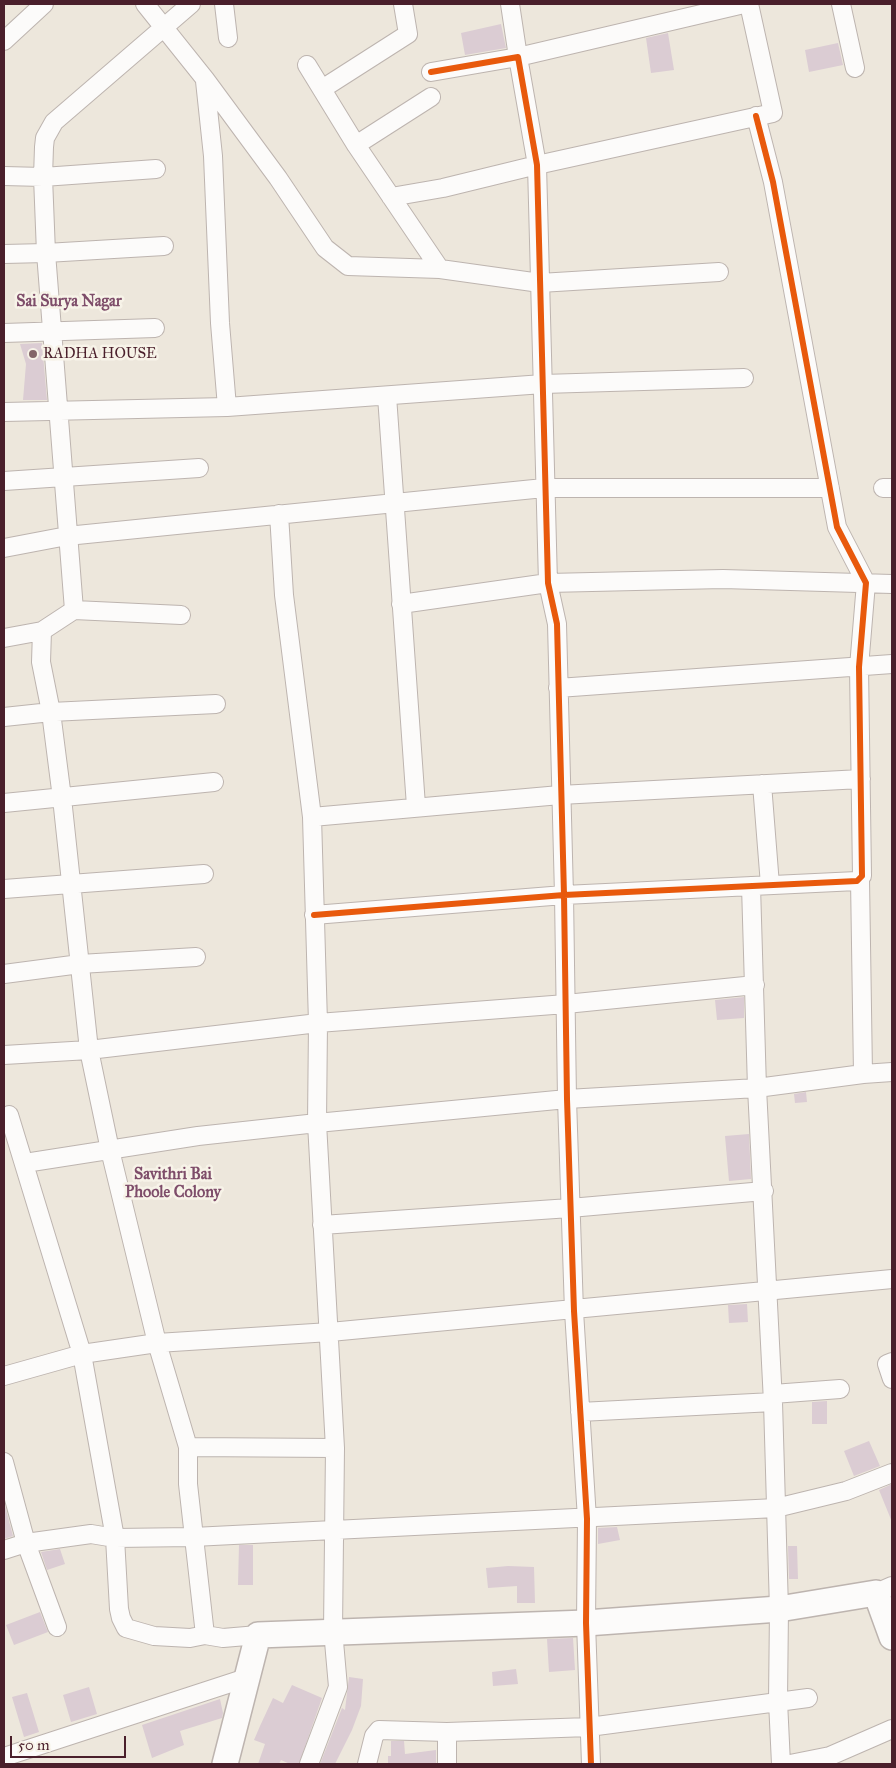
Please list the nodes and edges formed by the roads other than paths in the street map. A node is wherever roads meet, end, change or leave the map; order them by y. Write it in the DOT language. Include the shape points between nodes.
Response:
graph roads {
  1 [pos="44,4"];
  2 [pos="145,4"];
  3 [pos="191,4"];
  4 [pos="224,4"];
  5 [pos="403,4"];
  6 [pos="510,4"];
  7 [pos="744,4"];
  8 [pos="749,4"];
  9 [pos="841,4"];
  10 [pos="164,26"];
  11 [pos="228,38"];
  12 [pos="4,41"];
  13 [pos="518,56"];
  14 [pos="307,66"];
  15 [pos="855,68"];
  16 [pos="431,72"];
  17 [pos="205,79"];
  18 [pos="322,89"];
  19 [pos="431,97"];
  20 [pos="756,116"];
  21 [pos="356,145"];
  22 [pos="537,165"];
  23 [pos="156,169"];
  24 [pos="4,176"];
  25 [pos="42,177"];
  26 [pos="391,197"];
  27 [pos="164,246"];
  28 [pos="46,253"];
  29 [pos="4,254"];
  30 [pos="440,269"];
  31 [pos="719,272"];
  32 [pos="540,283"];
  33 [pos="155,328"];
  34 [pos="51,332"];
  35 [pos="4,333"];
  36 [pos="744,378"];
  37 [pos="543,384"];
  38 [pos="387,396"];
  39 [pos="227,407"];
  40 [pos="4,412"];
  41 [pos="59,412"];
  42 [pos="200,468"];
  43 [pos="64,476"];
  44 [pos="4,481"];
  45 [pos="544,488"];
  46 [pos="830,488"];
  47 [pos="395,503"];
  48 [pos="279,514"];
  49 [pos="67,536"];
  50 [pos="4,548"];
  51 [pos="548,583"];
  52 [pos="866,583"];
  53 [pos="892,584"];
  54 [pos="402,604"];
  55 [pos="74,610"];
  56 [pos="181,614"];
  57 [pos="42,630"];
  58 [pos="4,638"];
  59 [pos="892,664"];
  60 [pos="859,667"];
  61 [pos="558,688"];
  62 [pos="216,704"];
  63 [pos="51,712"];
  64 [pos="4,717"];
  65 [pos="862,778"];
  66 [pos="214,782"];
  67 [pos="762,784"];
  68 [pos="560,795"];
  69 [pos="62,798"];
  70 [pos="4,803"];
  71 [pos="416,806"];
  72 [pos="312,817"];
  73 [pos="204,874"];
  74 [pos="860,879"];
  75 [pos="70,883"];
  76 [pos="770,885"];
  77 [pos="752,886"];
  78 [pos="4,889"];
  79 [pos="564,895"];
  80 [pos="314,916"];
  81 [pos="196,957"];
  82 [pos="80,964"];
  83 [pos="4,974"];
  84 [pos="755,985"];
  85 [pos="566,1004"];
  86 [pos="318,1023"];
  87 [pos="89,1050"];
  88 [pos="4,1055"];
  89 [pos="892,1072"];
  90 [pos="863,1074"];
  91 [pos="757,1088"];
  92 [pos="567,1099"];
  93 [pos="9,1115"];
  94 [pos="317,1123"];
  95 [pos="110,1150"];
  96 [pos="25,1163"];
  97 [pos="764,1191"];
  98 [pos="570,1208"];
  99 [pos="322,1225"];
  100 [pos="892,1280"];
  101 [pos="767,1290"];
  102 [pos="574,1311"];
  103 [pos="330,1332"];
  104 [pos="157,1343"];
  105 [pos="82,1354"];
  106 [pos="892,1362"];
  107 [pos="4,1376"];
  108 [pos="892,1379"];
  109 [pos="840,1390"];
  110 [pos="773,1398"];
  111 [pos="580,1412"];
  112 [pos="188,1446"];
  113 [pos="334,1448"];
  114 [pos="4,1462"];
  115 [pos="892,1473"];
  116 [pos="776,1508"];
  117 [pos="587,1519"];
  118 [pos="333,1530"];
  119 [pos="193,1537"];
  120 [pos="115,1538"];
  121 [pos="26,1543"];
  122 [pos="4,1550"];
  123 [pos="884,1590"];
  124 [pos="779,1609"];
  125 [pos="586,1623"];
  126 [pos="57,1627"];
  127 [pos="333,1630"];
  128 [pos="205,1635"];
  129 [pos="258,1635"];
  130 [pos="892,1637"];
  131 [pos="246,1678"];
  132 [pos="808,1698"];
  133 [pos="778,1701"];
  134 [pos="589,1727"];
  135 [pos="892,1729"];
  136 [pos="446,1732"];
  137 [pos="4,1757"];
  138 [pos="832,1760"];
  139 [pos="225,1764"];
  140 [pos="309,1764"];
  141 [pos="367,1764"];
  142 [pos="447,1764"];
  143 [pos="591,1764"];
  144 [pos="781,1764"];
  145 [pos="790,1764"];
  1 -- 12 [label="street"];
  2 -- 10 [label="street"];
  3 -- 10 [label="street"];
  4 -- 11 [label="street"];
  5 -- 18 [label="street" via="408,34"];
  6 -- 13 [label="street"];
  7 -- 13 [label="street"];
  8 -- 20 [label="street" via="773,113"];
  9 -- 15 [label="street"];
  10 -- 17 [label="street"];
  10 -- 25 [label="street" via="54,122 45,138"];
  13 -- 16 [label="street"];
  13 -- 22 [label="street"];
  14 -- 18 [label="street"];
  17 -- 30 [label="street" via="335,258 348,266"];
  17 -- 39 [label="street" via="213,156"];
  18 -- 21 [label="street"];
  19 -- 21 [label="street"];
  20 -- 22 [label="street"];
  20 -- 46 [label="street" via="773,182"];
  21 -- 26 [label="street"];
  22 -- 26 [label="street"];
  22 -- 32 [label="street"];
  23 -- 25 [label="street"];
  24 -- 25 [label="street"];
  25 -- 28 [label="street"];
  26 -- 30 [label="street"];
  27 -- 28 [label="street"];
  28 -- 29 [label="street"];
  28 -- 34 [label="street"];
  30 -- 32 [label="street"];
  31 -- 32 [label="street"];
  32 -- 37 [label="street"];
  33 -- 34 [label="street"];
  34 -- 35 [label="street"];
  34 -- 41 [label="street"];
  36 -- 37 [label="street"];
  37 -- 38 [label="street"];
  37 -- 45 [label="street"];
  38 -- 39 [label="street"];
  38 -- 47 [label="street"];
  39 -- 41 [label="street"];
  40 -- 41 [label="street"];
  41 -- 43 [label="street"];
  42 -- 43 [label="street"];
  43 -- 44 [label="street"];
  43 -- 49 [label="street"];
  45 -- 46 [label="street"];
  45 -- 47 [label="street"];
  45 -- 51 [label="street"];
  46 -- 52 [label="street" via="837,527"];
  47 -- 48 [label="street"];
  47 -- 54 [label="street"];
  48 -- 49 [label="street"];
  48 -- 72 [label="street" via="284,595"];
  49 -- 50 [label="street"];
  49 -- 55 [label="street"];
  51 -- 52 [label="street" via="723,579"];
  51 -- 54 [label="street"];
  51 -- 61 [label="street" via="557,624"];
  52 -- 53 [label="street"];
  52 -- 60 [label="street"];
  54 -- 71 [label="street"];
  55 -- 56 [label="street"];
  55 -- 57 [label="street"];
  57 -- 58 [label="street"];
  57 -- 63 [label="street" via="42,662"];
  59 -- 60 [label="street"];
  60 -- 61 [label="street"];
  60 -- 65 [label="street"];
  61 -- 68 [label="street"];
  62 -- 63 [label="street"];
  63 -- 64 [label="street"];
  63 -- 69 [label="street"];
  65 -- 67 [label="street"];
  65 -- 74 [label="street" via="863,871"];
  66 -- 69 [label="street"];
  67 -- 68 [label="street"];
  67 -- 76 [label="street"];
  68 -- 71 [label="street"];
  68 -- 79 [label="street"];
  69 -- 70 [label="street"];
  69 -- 75 [label="street"];
  71 -- 72 [label="street"];
  72 -- 80 [label="street"];
  73 -- 75 [label="street"];
  74 -- 76 [label="street"];
  74 -- 90 [label="street"];
  75 -- 78 [label="street"];
  75 -- 82 [label="street"];
  76 -- 77 [label="street"];
  77 -- 79 [label="street"];
  77 -- 84 [label="street"];
  79 -- 80 [label="street"];
  79 -- 85 [label="street"];
  80 -- 86 [label="street"];
  81 -- 82 [label="street"];
  82 -- 83 [label="street"];
  82 -- 87 [label="street"];
  84 -- 85 [label="street"];
  84 -- 91 [label="street"];
  85 -- 86 [label="street"];
  85 -- 92 [label="street"];
  86 -- 87 [label="street"];
  86 -- 94 [label="street"];
  87 -- 88 [label="street"];
  87 -- 95 [label="street"];
  89 -- 90 [label="street"];
  90 -- 91 [label="street"];
  91 -- 92 [label="street"];
  91 -- 97 [label="street"];
  92 -- 94 [label="street"];
  92 -- 98 [label="street"];
  93 -- 96 [label="street"];
  94 -- 95 [label="street" via="236,1131"];
  94 -- 99 [label="street"];
  95 -- 96 [label="street"];
  95 -- 104 [label="street"];
  96 -- 105 [label="street"];
  97 -- 98 [label="street"];
  97 -- 101 [label="street"];
  98 -- 99 [label="street"];
  98 -- 102 [label="street"];
  99 -- 103 [label="street"];
  100 -- 101 [label="street"];
  101 -- 102 [label="street"];
  101 -- 110 [label="street"];
  102 -- 103 [label="street"];
  102 -- 111 [label="street"];
  103 -- 104 [label="street"];
  103 -- 113 [label="street"];
  104 -- 105 [label="street"];
  104 -- 112 [label="street"];
  105 -- 107 [label="street"];
  105 -- 120 [label="street"];
  106 -- 108 [label="street" via="887,1364"];
  109 -- 110 [label="street"];
  110 -- 111 [label="street"];
  110 -- 116 [label="street"];
  111 -- 117 [label="street"];
  112 -- 113 [label="street"];
  112 -- 119 [label="street"];
  113 -- 118 [label="street"];
  114 -- 121 [label="street"];
  115 -- 116 [label="street" via="846,1491"];
  116 -- 117 [label="street"];
  116 -- 124 [label="street"];
  117 -- 118 [label="street"];
  117 -- 125 [label="street"];
  118 -- 119 [label="street"];
  118 -- 127 [label="street"];
  119 -- 120 [label="street"];
  119 -- 128 [label="street"];
  120 -- 121 [label="street" via="91,1534"];
  120 -- 128 [label="street" via="119,1609 126,1628 154,1636 190,1638"];
  121 -- 122 [label="street"];
  121 -- 126 [label="street"];
  123 -- 124 [label="street"];
  123 -- 130 [label="street"];
  124 -- 125 [label="street"];
  124 -- 133 [label="street"];
  125 -- 127 [label="street"];
  125 -- 134 [label="street"];
  127 -- 129 [label="street"];
  127 -- 140 [label="street" via="338,1688"];
  128 -- 129 [label="street" via="224,1638"];
  129 -- 131 [label="street"];
  131 -- 137 [label="street"];
  131 -- 139 [label="street"];
  132 -- 133 [label="street"];
  133 -- 134 [label="street"];
  133 -- 144 [label="street"];
  134 -- 136 [label="street"];
  134 -- 143 [label="street"];
  135 -- 138 [label="street"];
  136 -- 141 [label="street" via="379,1730 374,1736"];
  136 -- 142 [label="street"];
  138 -- 145 [label="street"];
}
